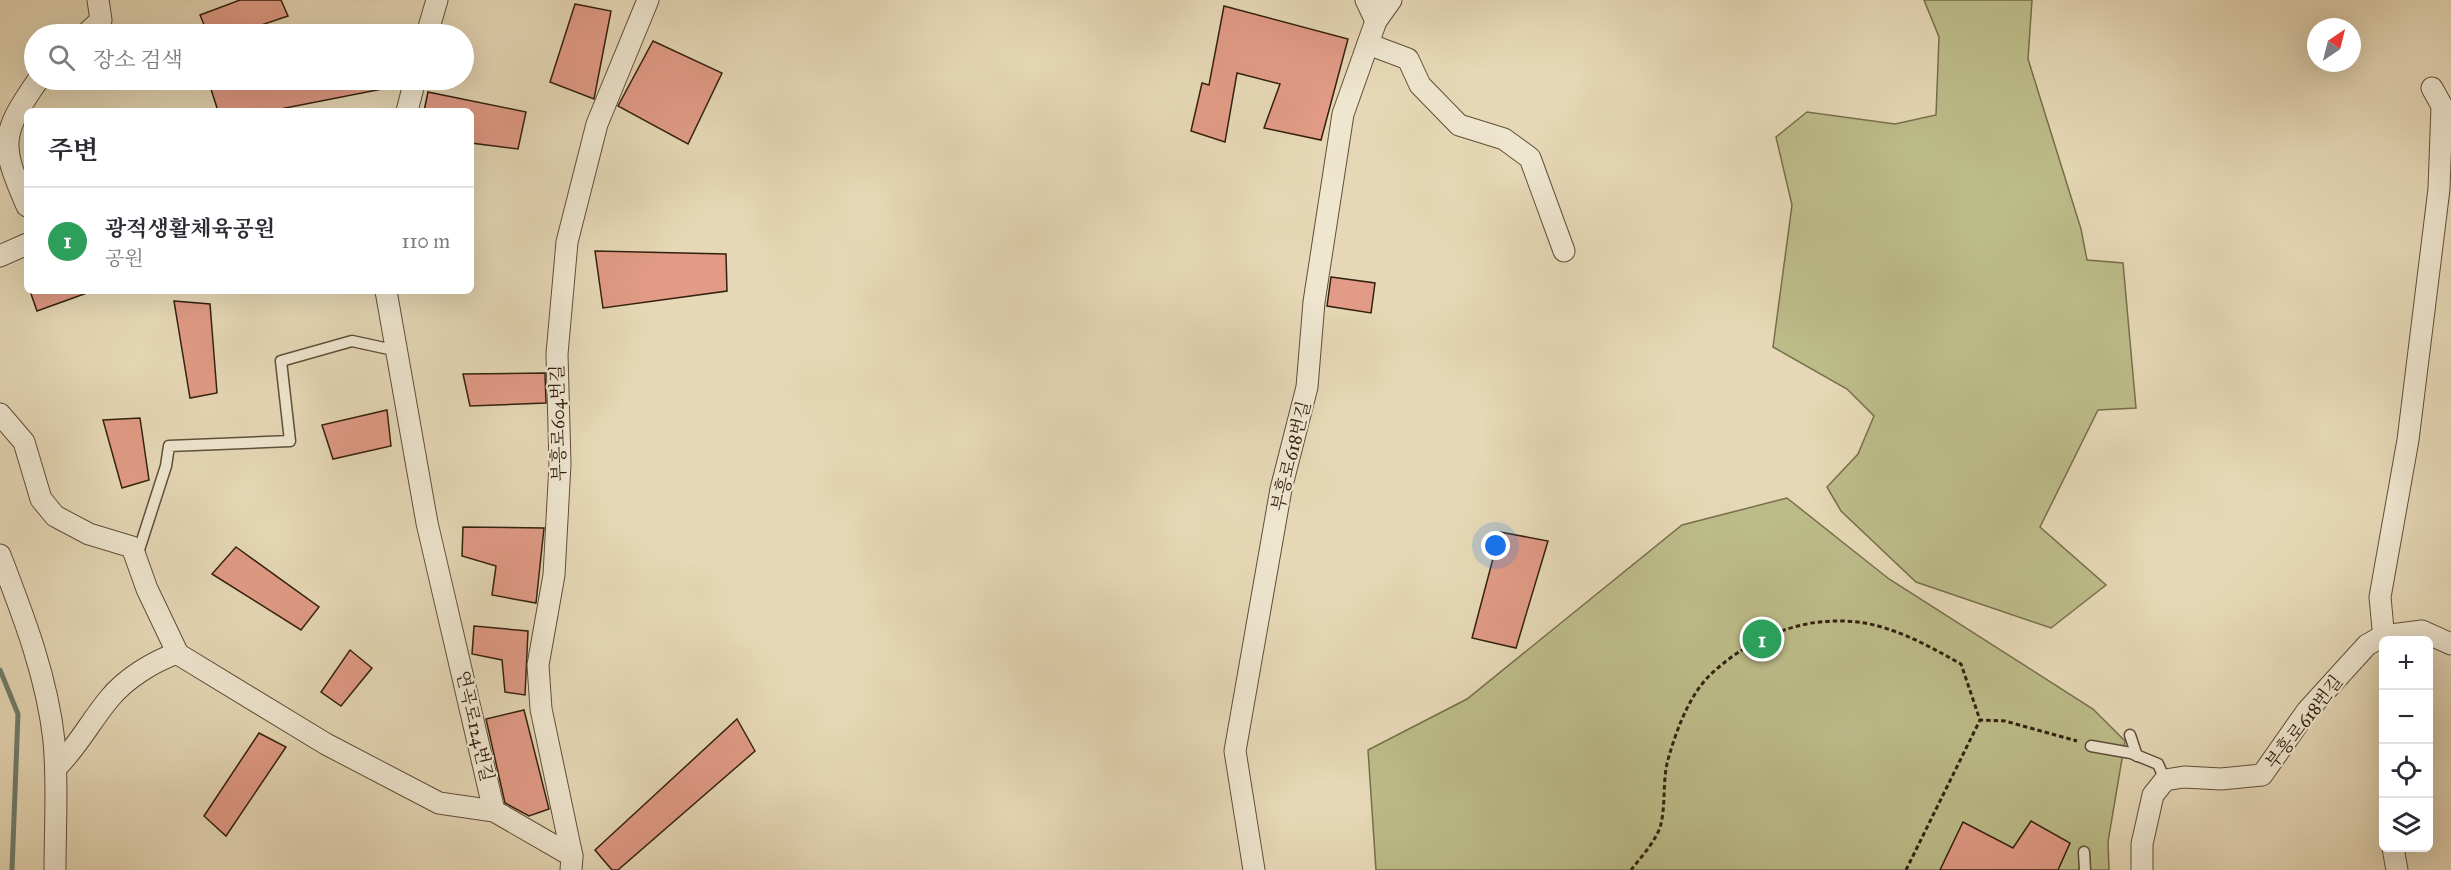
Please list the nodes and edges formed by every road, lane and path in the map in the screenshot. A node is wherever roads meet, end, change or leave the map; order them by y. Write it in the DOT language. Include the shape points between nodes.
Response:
graph roads {
  1 [pos="98,0"];
  2 [pos="437,0"];
  3 [pos="648,0"];
  4 [pos="1366,0"];
  5 [pos="1391,0"];
  6 [pos="1376,21"];
  7 [pos="97,24"];
  8 [pos="430,24"];
  9 [pos="1368,44"];
  10 [pos="2432,88"];
  11 [pos="30,90"];
  12 [pos="412,90"];
  13 [pos="408,108"];
  14 [pos="24,200"];
  15 [pos="24,245"];
  16 [pos="1564,251"];
  17 [pos="0,256"];
  18 [pos="387,294"];
  19 [pos="398,351"];
  20 [pos="0,414"];
  21 [pos="0,555"];
  22 [pos="136,560"];
  23 [pos="2384,636"];
  24 [pos="2395,636"];
  25 [pos="2379,640"];
  26 [pos="2451,644"];
  27 [pos="177,653"];
  28 [pos="1980,720"];
  29 [pos="2130,735"];
  30 [pos="2091,746"];
  31 [pos="2137,756"];
  32 [pos="56,768"];
  33 [pos="2165,780"];
  34 [pos="494,811"];
  35 [pos="2084,852"];
  36 [pos="2394,852"];
  37 [pos="571,863"];
  38 [pos="55,870"];
  39 [pos="1254,870"];
  40 [pos="1631,870"];
  41 [pos="1906,870"];
  42 [pos="2085,870"];
  43 [pos="2142,870"];
  44 [pos="2397,870"];
  1 -- 7 [label="street" via="101,20"];
  2 -- 8 [label="street"];
  3 -- 37 [label="street, 부흥로604번길" via="597,124 567,242 557,354 560,464 554,575 538,665 541,709"];
  4 -- 6 [label="street"];
  5 -- 6 [label="street, 부흥로618번길"];
  6 -- 9 [label="street, 부흥로618번길"];
  9 -- 16 [label="street" via="1408,58 1420,85 1459,124 1504,139 1530,158"];
  9 -- 39 [label="street, 부흥로618번길" via="1343,114 1314,302 1307,387 1281,489 1235,752"];
  10 -- 23 [label="street" via="2442,106 2439,189 2408,440 2380,597"];
  11 -- 14 [label="street" via="9,115 3,144 6,166"];
  12 -- 13 [label="street"];
  15 -- 17 [label="street"];
  18 -- 19 [label="street, 연곡로124번길"];
  19 -- 22 [label="lane" via="352,341 280,361 290,441 169,446"];
  19 -- 34 [label="street, 연곡로124번길" via="427,523"];
  20 -- 22 [label="street" via="24,442 41,499 55,516 88,534 132,547"];
  21 -- 32 [label="street" via="29,632 45,692"];
  22 -- 27 [label="street"];
  24 -- 26 [label="street, 부흥로618번길" via="2422,631"];
  25 -- 33 [label="street, 부흥로618번길" via="2367,645 2307,711 2262,775"];
  27 -- 32 [label="street" via="155,661 110,697 77,746"];
  27 -- 34 [label="street, 연곡로124번길" via="326,744 439,803"];
  28 -- 30 [label="path" via="2005,721"];
  28 -- 40 [label="path" via="1964,667 1924,643 1876,625 1824,621 1779,630 1755,642 1709,676 1688,707 1668,759 1660,827"];
  28 -- 41 [label="path"];
  29 -- 31 [label="lane"];
  30 -- 31 [label="lane"];
  31 -- 33 [label="lane" via="2158,764"];
  32 -- 38 [label="street"];
  33 -- 43 [label="street" via="2152,795 2142,844"];
  34 -- 37 [label="street, 부흥로604번길"];
  35 -- 42 [label="lane"];
  36 -- 44 [label="street"];
}
